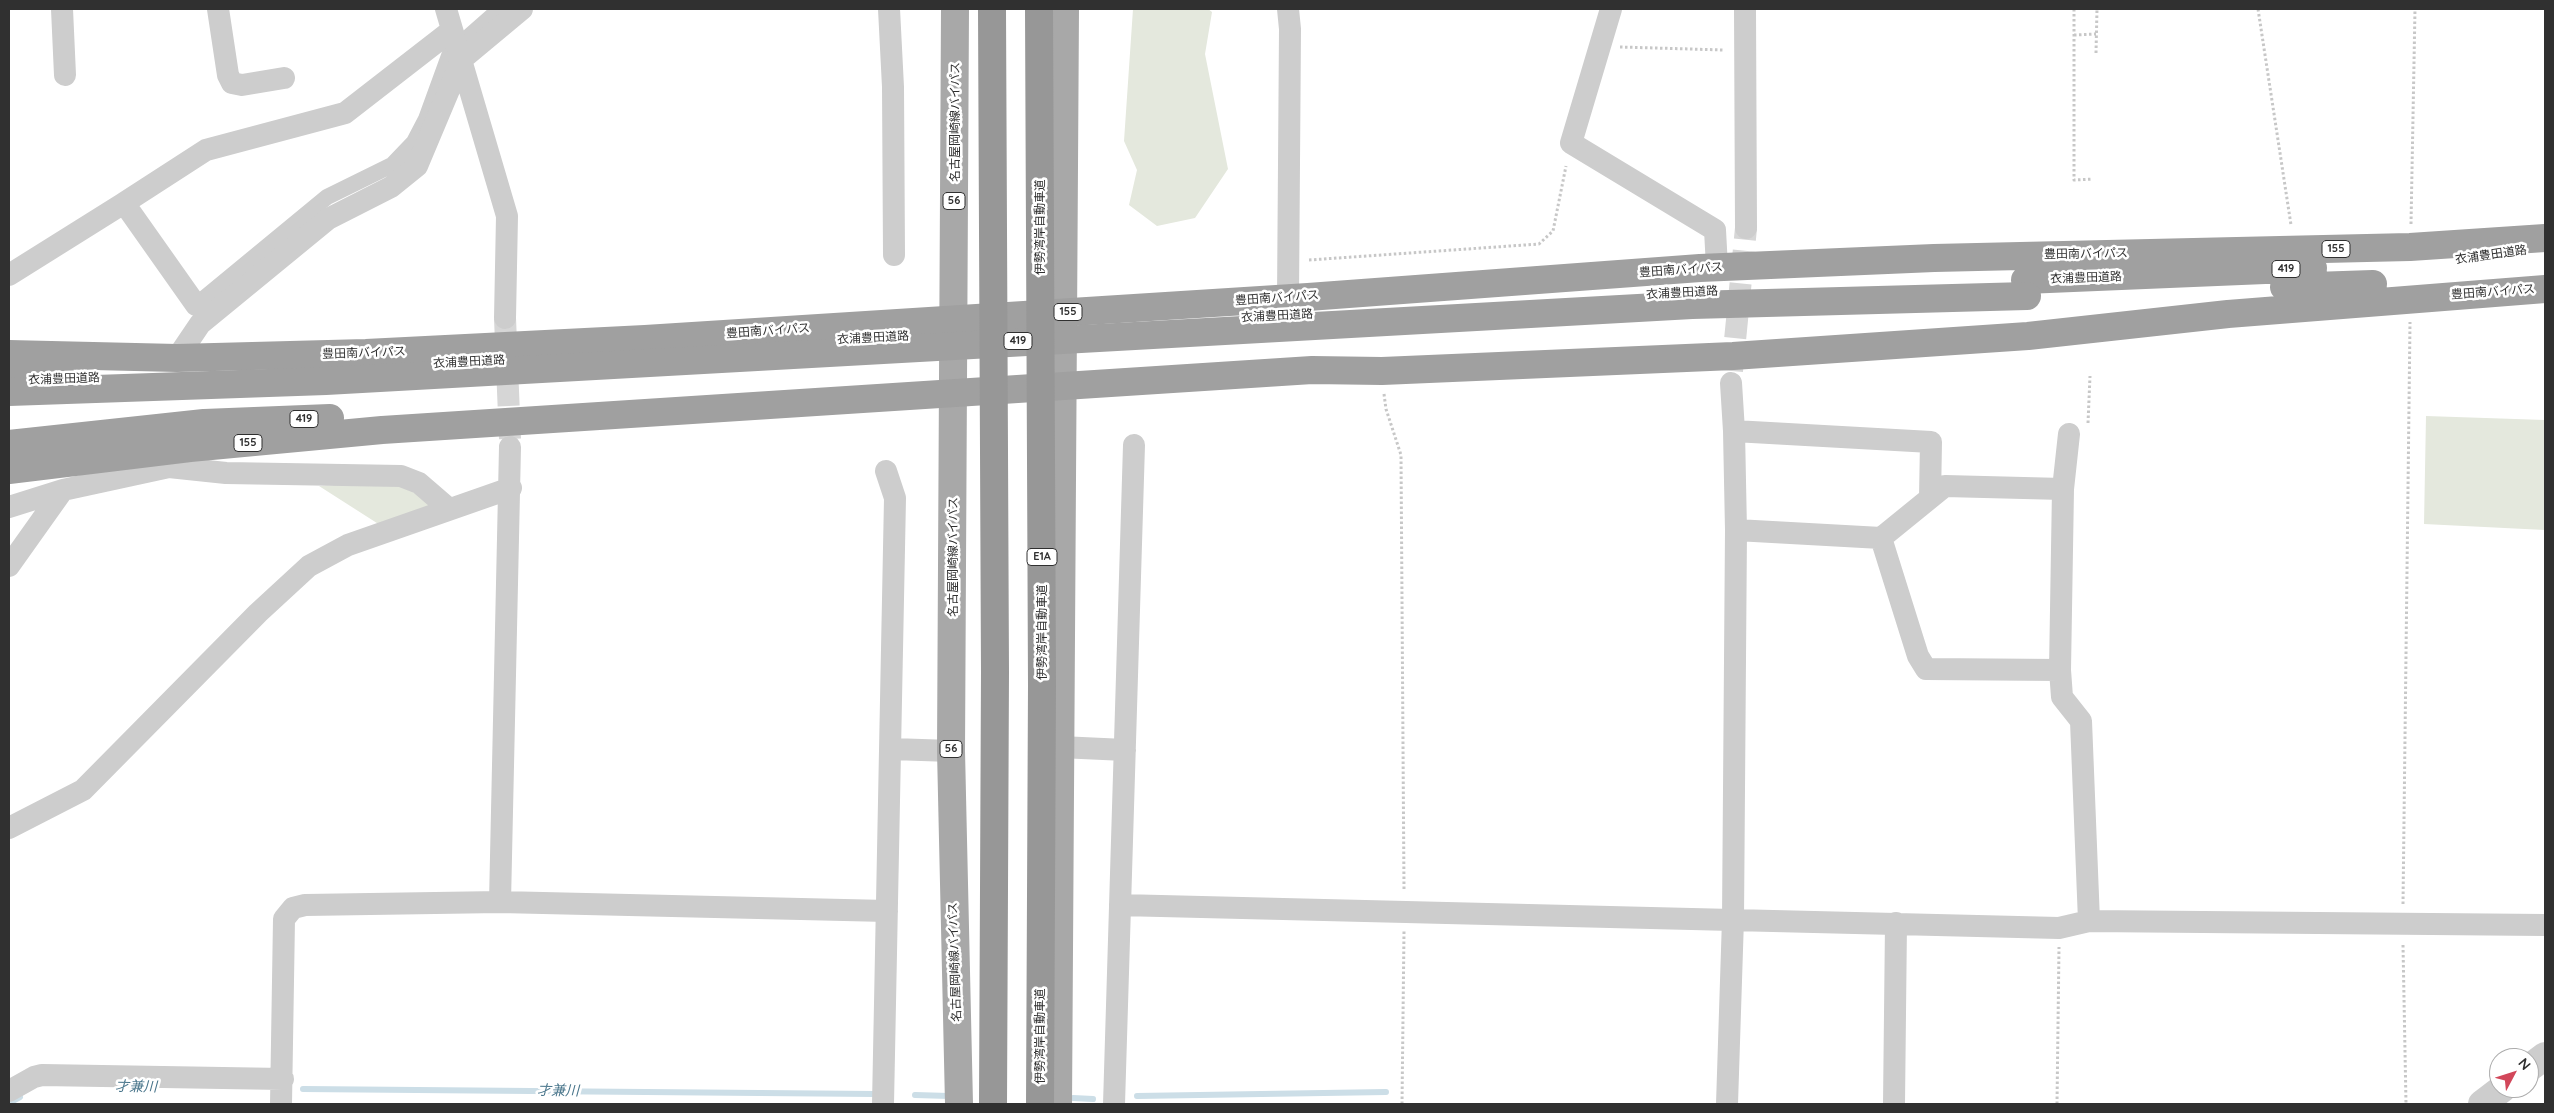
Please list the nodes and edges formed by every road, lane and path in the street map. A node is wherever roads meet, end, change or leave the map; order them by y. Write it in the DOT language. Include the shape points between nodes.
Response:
graph roads {
  1 [pos="62,9"];
  2 [pos="218,9"];
  3 [pos="446,9"];
  4 [pos="500,9"];
  5 [pos="522,9"];
  6 [pos="889,9"];
  7 [pos="955,9"];
  8 [pos="992,9"];
  9 [pos="1039,9"];
  10 [pos="1065,9"];
  11 [pos="1288,9"];
  12 [pos="1611,9"];
  13 [pos="1745,9"];
  14 [pos="2074,9"];
  15 [pos="2097,9"];
  16 [pos="2258,9"];
  17 [pos="2415,9"];
  18 [pos="2096,34"];
  19 [pos="2074,35"];
  20 [pos="458,45"];
  21 [pos="1599,46"];
  22 [pos="1745,50"];
  23 [pos="2096,53"];
  24 [pos="65,76"];
  25 [pos="284,78"];
  26 [pos="1571,143"];
  27 [pos="2092,179"];
  28 [pos="124,203"];
  29 [pos="1746,228"];
  30 [pos="2545,238"];
  31 [pos="2545,246"];
  32 [pos="2410,247"];
  33 [pos="2295,250"];
  34 [pos="894,255"];
  35 [pos="1288,262"];
  36 [pos="1717,267"];
  37 [pos="9,275"];
  38 [pos="2026,288"];
  39 [pos="2545,289"];
  40 [pos="2515,290"];
  41 [pos="1288,298"];
  42 [pos="2410,298"];
  43 [pos="196,305"];
  44 [pos="1063,312"];
  45 [pos="505,318"];
  46 [pos="954,319"];
  47 [pos="366,353"];
  48 [pos="9,354"];
  49 [pos="177,358"];
  50 [pos="1382,371"];
  51 [pos="9,374"];
  52 [pos="9,381"];
  53 [pos="1731,383"];
  54 [pos="1062,386"];
  55 [pos="9,392"];
  56 [pos="954,393"];
  57 [pos="489,423"];
  58 [pos="1734,431"];
  59 [pos="2068,434"];
  60 [pos="9,444"];
  61 [pos="1134,446"];
  62 [pos="510,447"];
  63 [pos="9,470"];
  64 [pos="886,471"];
  65 [pos="511,488"];
  66 [pos="2063,489"];
  67 [pos="63,490"];
  68 [pos="1930,498"];
  69 [pos="9,507"];
  70 [pos="448,508"];
  71 [pos="1736,530"];
  72 [pos="1881,538"];
  73 [pos="9,566"];
  74 [pos="2060,670"];
  75 [pos="1060,747"];
  76 [pos="892,749"];
  77 [pos="1125,750"];
  78 [pos="951,751"];
  79 [pos="9,828"];
  80 [pos="500,902"];
  81 [pos="1120,906"];
  82 [pos="887,911"];
  83 [pos="1404,911"];
  84 [pos="1733,919"];
  85 [pos="2089,921"];
  86 [pos="1896,923"];
  87 [pos="2402,924"];
  88 [pos="2545,925"];
  89 [pos="2059,928"];
  90 [pos="283,1079"];
  91 [pos="9,1091"];
  92 [pos="282,1104"];
  93 [pos="883,1104"];
  94 [pos="959,1104"];
  95 [pos="993,1104"];
  96 [pos="1040,1104"];
  97 [pos="1058,1104"];
  98 [pos="1114,1104"];
  99 [pos="1402,1104"];
  100 [pos="1727,1104"];
  101 [pos="1894,1104"];
  102 [pos="2057,1104"];
  103 [pos="2406,1104"];
  1 -- 24 [label="street"];
  2 -- 25 [label="street" via="232,83 242,85"];
  3 -- 20 [label="street"];
  4 -- 20 [label="street"];
  5 -- 20 [label="street"];
  6 -- 34 [label="street"];
  7 -- 46 [label="main road, 名古屋岡崎線バイパス / 56"];
  8 -- 95 [label="highway, bridge"];
  9 -- 96 [label="highway, 伊勢湾岸自動車道 / E1A, bridge"];
  10 -- 44 [label="main road"];
  11 -- 35 [label="street"];
  12 -- 21 [label="street"];
  13 -- 22 [label="street"];
  14 -- 19 [label="path"];
  15 -- 18 [label="path"];
  16 -- 33 [label="path"];
  17 -- 32 [label="path"];
  18 -- 19 [label="path"];
  18 -- 23 [label="path"];
  19 -- 27 [label="path" via="2074,180"];
  20 -- 28 [label="street" via="345,114 206,150"];
  20 -- 43 [label="street" via="450,53 426,120 414,142 392,165 327,197"];
  20 -- 45 [label="street" via="507,216"];
  20 -- 49 [label="street" via="417,166 391,186 328,219 200,324"];
  21 -- 22 [label="path"];
  21 -- 26 [label="street"];
  22 -- 29 [label="street"];
  26 -- 35 [label="path" via="1553,231 1539,244"];
  26 -- 36 [label="street" via="1714,230"];
  28 -- 37 [label="street"];
  28 -- 43 [label="street"];
  30 -- 32 [label="highway, 豊田南バイパス / 155"];
  31 -- 38 [label="highway, 衣浦豊田道路 / 419" via="2464,260"];
  32 -- 33 [label="highway, 豊田南バイパス / 155"];
  33 -- 36 [label="highway, 豊田南バイパス / 155" via="1953,257"];
  35 -- 41 [label="street"];
  36 -- 41 [label="highway, 豊田南バイパス / 155"];
  38 -- 40 [label="highway, 衣浦豊田道路 / 419" via="2415,284"];
  38 -- 52 [label="highway, 衣浦豊田道路 / 419, bridge" via="1880,284 1692,292 440,364"];
  38 -- 55 [label="highway, 衣浦豊田道路 / 419, bridge" via="326,381"];
  39 -- 40 [label="highway, 豊田南バイパス / 155"];
  40 -- 42 [label="highway, 豊田南バイパス / 155"];
  41 -- 44 [label="highway, 豊田南バイパス / 155"];
  42 -- 50 [label="highway, 155" via="2028,336 1733,356"];
  42 -- 87 [label="path"];
  44 -- 46 [label="highway, 豊田南バイパス / 155"];
  44 -- 54 [label="main road"];
  46 -- 47 [label="highway, 豊田南バイパス / 155"];
  46 -- 56 [label="main road, 名古屋岡崎線バイパス / 56"];
  47 -- 49 [label="highway, 豊田南バイパス / 155"];
  47 -- 51 [label="highway, 衣浦豊田道路" via="205,368"];
  48 -- 49 [label="highway, 豊田南バイパス / 155"];
  50 -- 54 [label="highway, 155" via="1312,370"];
  50 -- 83 [label="path" via="1386,409 1401,455"];
  53 -- 58 [label="street"];
  54 -- 56 [label="highway, 155"];
  54 -- 75 [label="main road"];
  56 -- 57 [label="highway, 155"];
  56 -- 78 [label="main road, 名古屋岡崎線バイパス / 56"];
  57 -- 60 [label="highway, 419" via="367,417 295,419 204,423"];
  57 -- 63 [label="highway, 155" via="200,447"];
  58 -- 68 [label="street" via="1931,442"];
  58 -- 71 [label="street"];
  59 -- 66 [label="street"];
  61 -- 77 [label="street"];
  62 -- 65 [label="street"];
  64 -- 76 [label="street" via="896,498"];
  65 -- 70 [label="street"];
  65 -- 80 [label="street"];
  66 -- 68 [label="street" via="1945,486"];
  66 -- 74 [label="street"];
  67 -- 69 [label="street"];
  67 -- 70 [label="street" via="169,467 226,473 401,476 419,483"];
  67 -- 73 [label="street"];
  68 -- 72 [label="street"];
  70 -- 79 [label="street" via="412,524 348,545 309,566 258,613 83,790"];
  71 -- 72 [label="street"];
  71 -- 84 [label="street"];
  72 -- 74 [label="street" via="1918,656 1926,669"];
  74 -- 85 [label="street" via="2062,697 2081,721"];
  75 -- 77 [label="street"];
  75 -- 97 [label="main road"];
  76 -- 78 [label="street"];
  76 -- 82 [label="street"];
  77 -- 81 [label="street"];
  78 -- 94 [label="main road, 名古屋岡崎線バイパス / 56"];
  80 -- 82 [label="street"];
  80 -- 90 [label="street" via="305,905 293,908 284,919"];
  81 -- 83 [label="street"];
  81 -- 98 [label="street"];
  82 -- 93 [label="street"];
  83 -- 84 [label="street"];
  83 -- 99 [label="path"];
  84 -- 86 [label="street"];
  84 -- 100 [label="street"];
  85 -- 87 [label="street"];
  85 -- 89 [label="street"];
  86 -- 89 [label="street"];
  86 -- 101 [label="street"];
  87 -- 88 [label="street"];
  87 -- 103 [label="path"];
  89 -- 102 [label="path"];
  90 -- 91 [label="street" via="42,1076"];
  90 -- 92 [label="street"];
}
